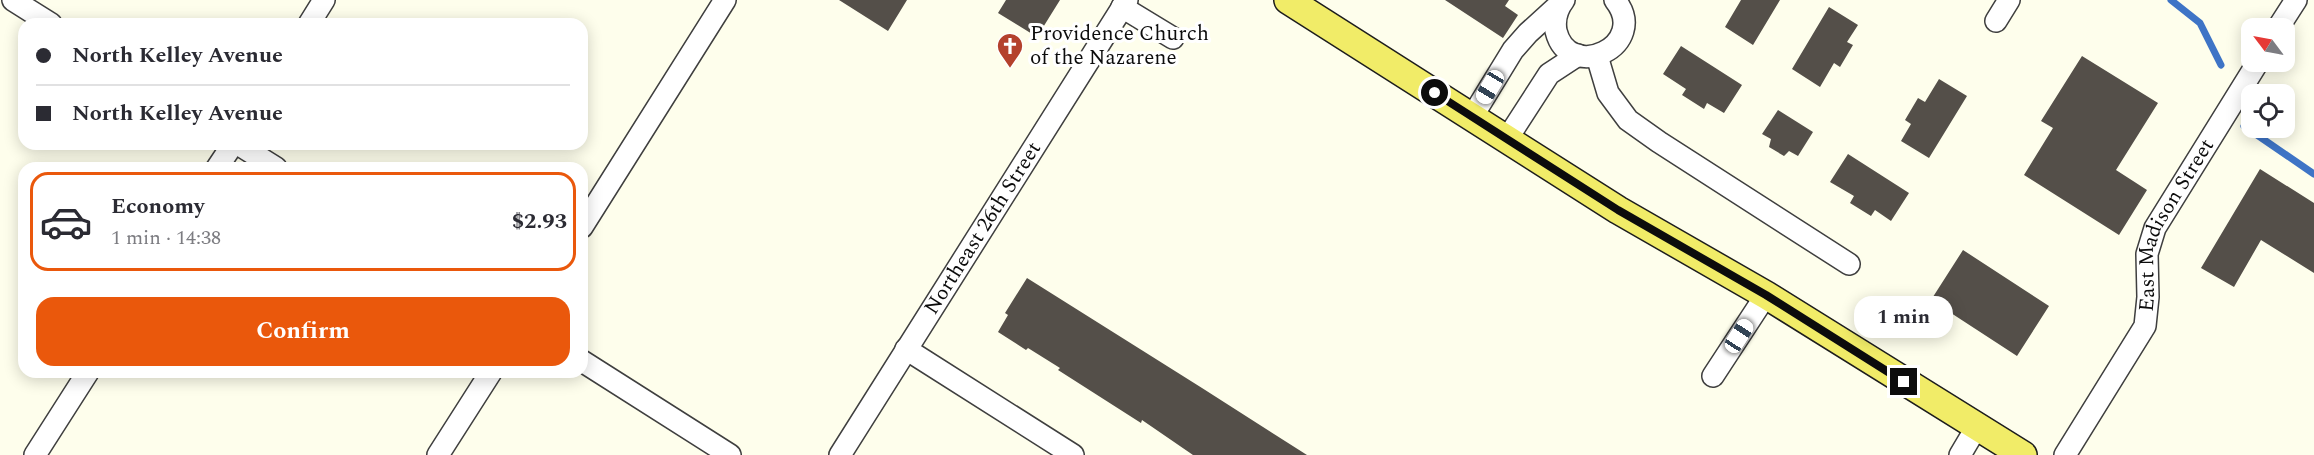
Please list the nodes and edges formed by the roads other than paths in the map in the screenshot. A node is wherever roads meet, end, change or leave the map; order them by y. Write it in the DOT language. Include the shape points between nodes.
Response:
graph roads {
  1 [pos="14,0"];
  2 [pos="324,0"];
  3 [pos="725,0"];
  4 [pos="1288,0"];
  5 [pos="2009,0"];
  6 [pos="2296,0"];
  7 [pos="1562,1"];
  8 [pos="1618,1"];
  9 [pos="1124,4"];
  10 [pos="42,18"];
  11 [pos="313,18"];
  12 [pos="2284,18"];
  13 [pos="1996,21"];
  14 [pos="1173,38"];
  15 [pos="1588,55"];
  16 [pos="2252,72"];
  17 [pos="1472,117"];
  18 [pos="1507,139"];
  19 [pos="248,150"];
  20 [pos="266,162"];
  21 [pos="588,217"];
  22 [pos="1849,264"];
  23 [pos="1766,295"];
  24 [pos="906,349"];
  25 [pos="588,365"];
  26 [pos="1713,376"];
  27 [pos="84,378"];
  28 [pos="487,378"];
  29 [pos="1976,428"];
  30 [pos="35,455"];
  31 [pos="438,455"];
  32 [pos="729,455"];
  33 [pos="840,455"];
  34 [pos="1073,455"];
  35 [pos="1960,455"];
  36 [pos="2023,455"];
  37 [pos="2065,455"];
  1 -- 10 [label="street"];
  2 -- 11 [label="street"];
  3 -- 21 [label="street"];
  4 -- 17 [label="main road"];
  5 -- 13 [label="street"];
  6 -- 12 [label="street"];
  7 -- 15 [label="street" via="1557,12 1561,42"];
  7 -- 17 [label="street" via="1513,50"];
  8 -- 15 [label="street" via="1622,34 1608,51"];
  9 -- 14 [label="street"];
  9 -- 24 [label="street, Northeast 26th Street"];
  15 -- 18 [label="street" via="1549,74"];
  15 -- 22 [label="street" via="1628,120"];
  16 -- 37 [label="street, East Madison Street" via="2155,228 2147,254 2145,326"];
  17 -- 18 [label="main road"];
  18 -- 23 [label="main road" via="1618,210"];
  19 -- 20 [label="street"];
  23 -- 26 [label="street"];
  23 -- 29 [label="main road"];
  24 -- 33 [label="street, Northeast 26th Street"];
  24 -- 34 [label="street"];
  25 -- 32 [label="street"];
  27 -- 30 [label="street"];
  28 -- 31 [label="street"];
  29 -- 35 [label="street"];
  29 -- 36 [label="main road"];
}
